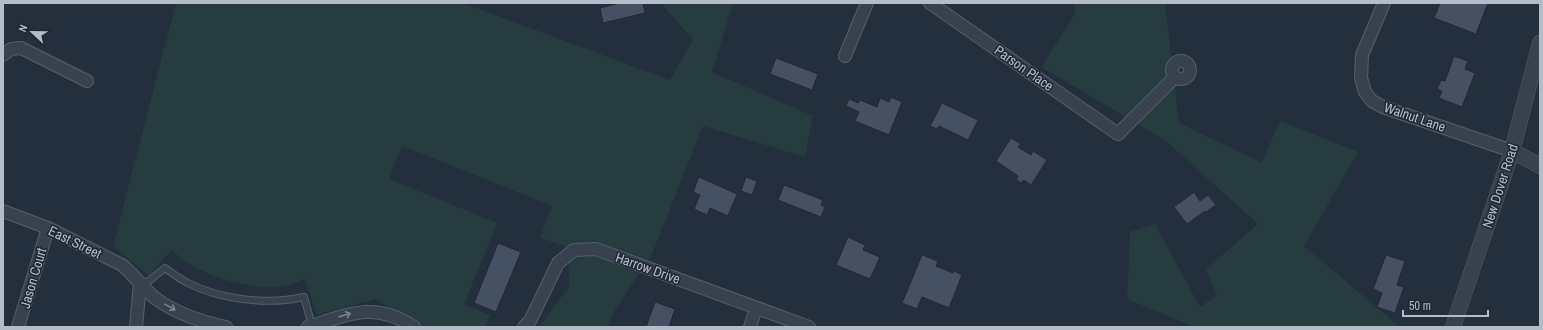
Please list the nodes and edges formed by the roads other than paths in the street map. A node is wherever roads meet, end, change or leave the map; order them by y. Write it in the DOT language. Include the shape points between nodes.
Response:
graph roads {
  1 [pos="867,3"];
  2 [pos="930,3"];
  3 [pos="1384,3"];
  4 [pos="1540,43"];
  5 [pos="3,55"];
  6 [pos="845,56"];
  7 [pos="1174,77"];
  8 [pos="87,81"];
  9 [pos="1512,150"];
  10 [pos="1540,166"];
  11 [pos="3,211"];
  12 [pos="48,228"];
  13 [pos="140,283"];
  14 [pos="756,308"];
  15 [pos="310,326"];
  16 [pos="18,327"];
  17 [pos="136,327"];
  18 [pos="226,327"];
  19 [pos="414,327"];
  20 [pos="524,327"];
  21 [pos="750,327"];
  22 [pos="809,327"];
  23 [pos="1453,327"];
  1 -- 6 [label="street"];
  2 -- 7 [label="street, Parson Place" via="1118,134"];
  3 -- 9 [label="street, Walnut Lane" via="1362,55 1365,92 1372,101"];
  4 -- 9 [label="street, New Dover Road"];
  5 -- 8 [label="street" via="11,49 21,48"];
  9 -- 10 [label="street"];
  9 -- 23 [label="street, New Dover Road"];
  11 -- 12 [label="street, East Street"];
  12 -- 13 [label="street, East Street" via="122,265"];
  12 -- 16 [label="street, Jason Court"];
  13 -- 15 [label="lane" via="149,280 165,268 189,283 228,297 282,300 304,297"];
  13 -- 17 [label="street"];
  13 -- 18 [label="street, East Street, one-way" via="154,298 173,309 193,318"];
  14 -- 20 [label="street, Harrow Drive" via="596,249 574,250 558,263 530,321"];
  14 -- 21 [label="street"];
  14 -- 22 [label="street, Harrow Drive"];
  15 -- 19 [label="street, one-way" via="354,312 376,311 400,318"];
}
